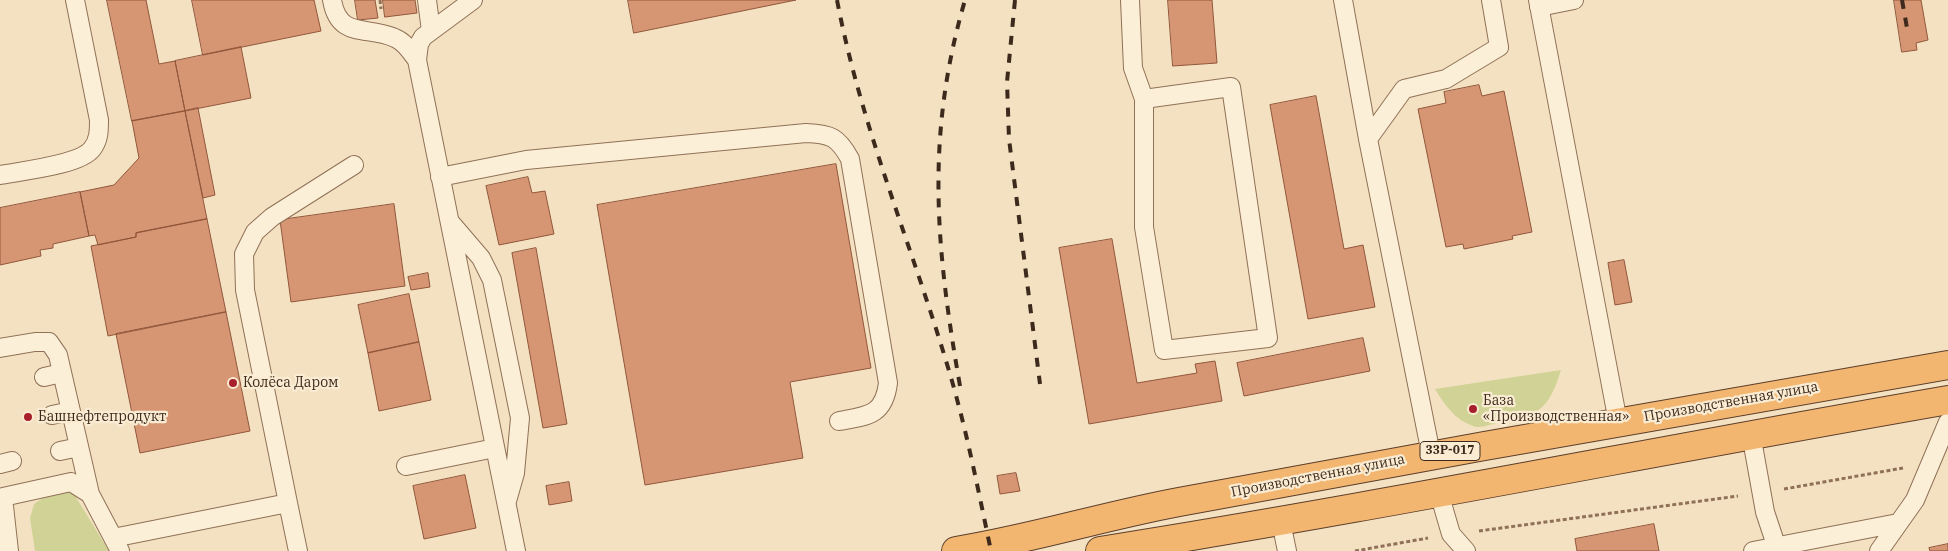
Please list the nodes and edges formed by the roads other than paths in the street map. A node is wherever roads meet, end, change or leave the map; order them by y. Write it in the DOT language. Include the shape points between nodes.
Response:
graph roads {
  1 [pos="75,0"];
  2 [pos="332,0"];
  3 [pos="427,0"];
  4 [pos="473,0"];
  5 [pos="1130,0"];
  6 [pos="1343,0"];
  7 [pos="1491,0"];
  8 [pos="1574,0"];
  9 [pos="1538,3"];
  10 [pos="430,31"];
  11 [pos="417,60"];
  12 [pos="1144,99"];
  13 [pos="1368,139"];
  14 [pos="354,165"];
  15 [pos="0,175"];
  16 [pos="440,177"];
  17 [pos="449,221"];
  18 [pos="0,348"];
  19 [pos="1948,365"];
  20 [pos="62,373"];
  21 [pos="44,377"];
  22 [pos="1948,400"];
  23 [pos="1681,410"];
  24 [pos="71,411"];
  25 [pos="52,415"];
  26 [pos="839,421"];
  27 [pos="1618,422"];
  28 [pos="1948,422"];
  29 [pos="1751,434"];
  30 [pos="79,447"];
  31 [pos="1688,447"];
  32 [pos="495,448"];
  33 [pos="60,451"];
  34 [pos="1431,454"];
  35 [pos="406,466"];
  36 [pos="1,490"];
  37 [pos="1439,493"];
  38 [pos="90,494"];
  39 [pos="288,502"];
  40 [pos="506,504"];
  41 [pos="1280,522"];
  42 [pos="1898,523"];
  43 [pos="116,544"];
  44 [pos="1777,549"];
  45 [pos="9,551"];
  46 [pos="298,551"];
  47 [pos="516,551"];
  48 [pos="956,551"];
  49 [pos="1100,551"];
  50 [pos="1287,551"];
  51 [pos="1466,551"];
  52 [pos="1753,551"];
  53 [pos="1879,551"];
  1 -- 15 [label="lane" via="100,135 92,151 76,160"];
  2 -- 11 [label="lane" via="334,15 340,22 395,38 406,45"];
  3 -- 10 [label="lane"];
  4 -- 10 [label="lane"];
  5 -- 12 [label="lane" via="1133,68"];
  6 -- 13 [label="lane"];
  7 -- 13 [label="lane" via="1499,46 1446,79 1404,89"];
  8 -- 9 [label="lane"];
  9 -- 27 [label="lane"];
  10 -- 11 [label="lane" via="419,44"];
  11 -- 16 [label="lane"];
  12 -- 12 [label="lane" via="1231,87 1268,338 1164,350 1144,227"];
  13 -- 34 [label="lane"];
  14 -- 39 [label="lane" via="272,216 255,232 244,254 245,290"];
  16 -- 17 [label="lane"];
  16 -- 26 [label="lane" via="526,160 806,133 826,134 841,143 850,159 888,383 881,407 869,415"];
  17 -- 32 [label="lane"];
  17 -- 40 [label="lane" via="487,268 496,298 520,418 515,473"];
  18 -- 20 [label="lane" via="49,342 58,355"];
  19 -- 23 [label="highway, Производственная улица / 33Р-017"];
  20 -- 21 [label="lane"];
  20 -- 24 [label="lane"];
  22 -- 29 [label="highway"];
  23 -- 27 [label="highway, Производственная улица / 33Р-017"];
  23 -- 31 [label="highway"];
  24 -- 25 [label="lane"];
  24 -- 30 [label="lane"];
  27 -- 34 [label="highway, Производственная улица / 33Р-017"];
  28 -- 42 [label="lane" via="1915,500"];
  29 -- 31 [label="highway"];
  29 -- 44 [label="lane" via="1761,493"];
  30 -- 33 [label="lane"];
  30 -- 38 [label="lane"];
  31 -- 37 [label="highway"];
  32 -- 35 [label="lane"];
  32 -- 40 [label="lane"];
  34 -- 37 [label="highway"];
  34 -- 48 [label="highway, Производственная улица / 33Р-017" via="1151,507"];
  36 -- 38 [label="lane" via="71,482"];
  36 -- 45 [label="lane"];
  37 -- 41 [label="highway"];
  37 -- 51 [label="lane" via="1451,534"];
  38 -- 43 [label="lane"];
  39 -- 43 [label="lane"];
  39 -- 46 [label="lane"];
  40 -- 47 [label="lane"];
  41 -- 49 [label="highway"];
  41 -- 50 [label="lane"];
  42 -- 44 [label="lane"];
  42 -- 53 [label="lane"];
  44 -- 52 [label="lane"];
}
